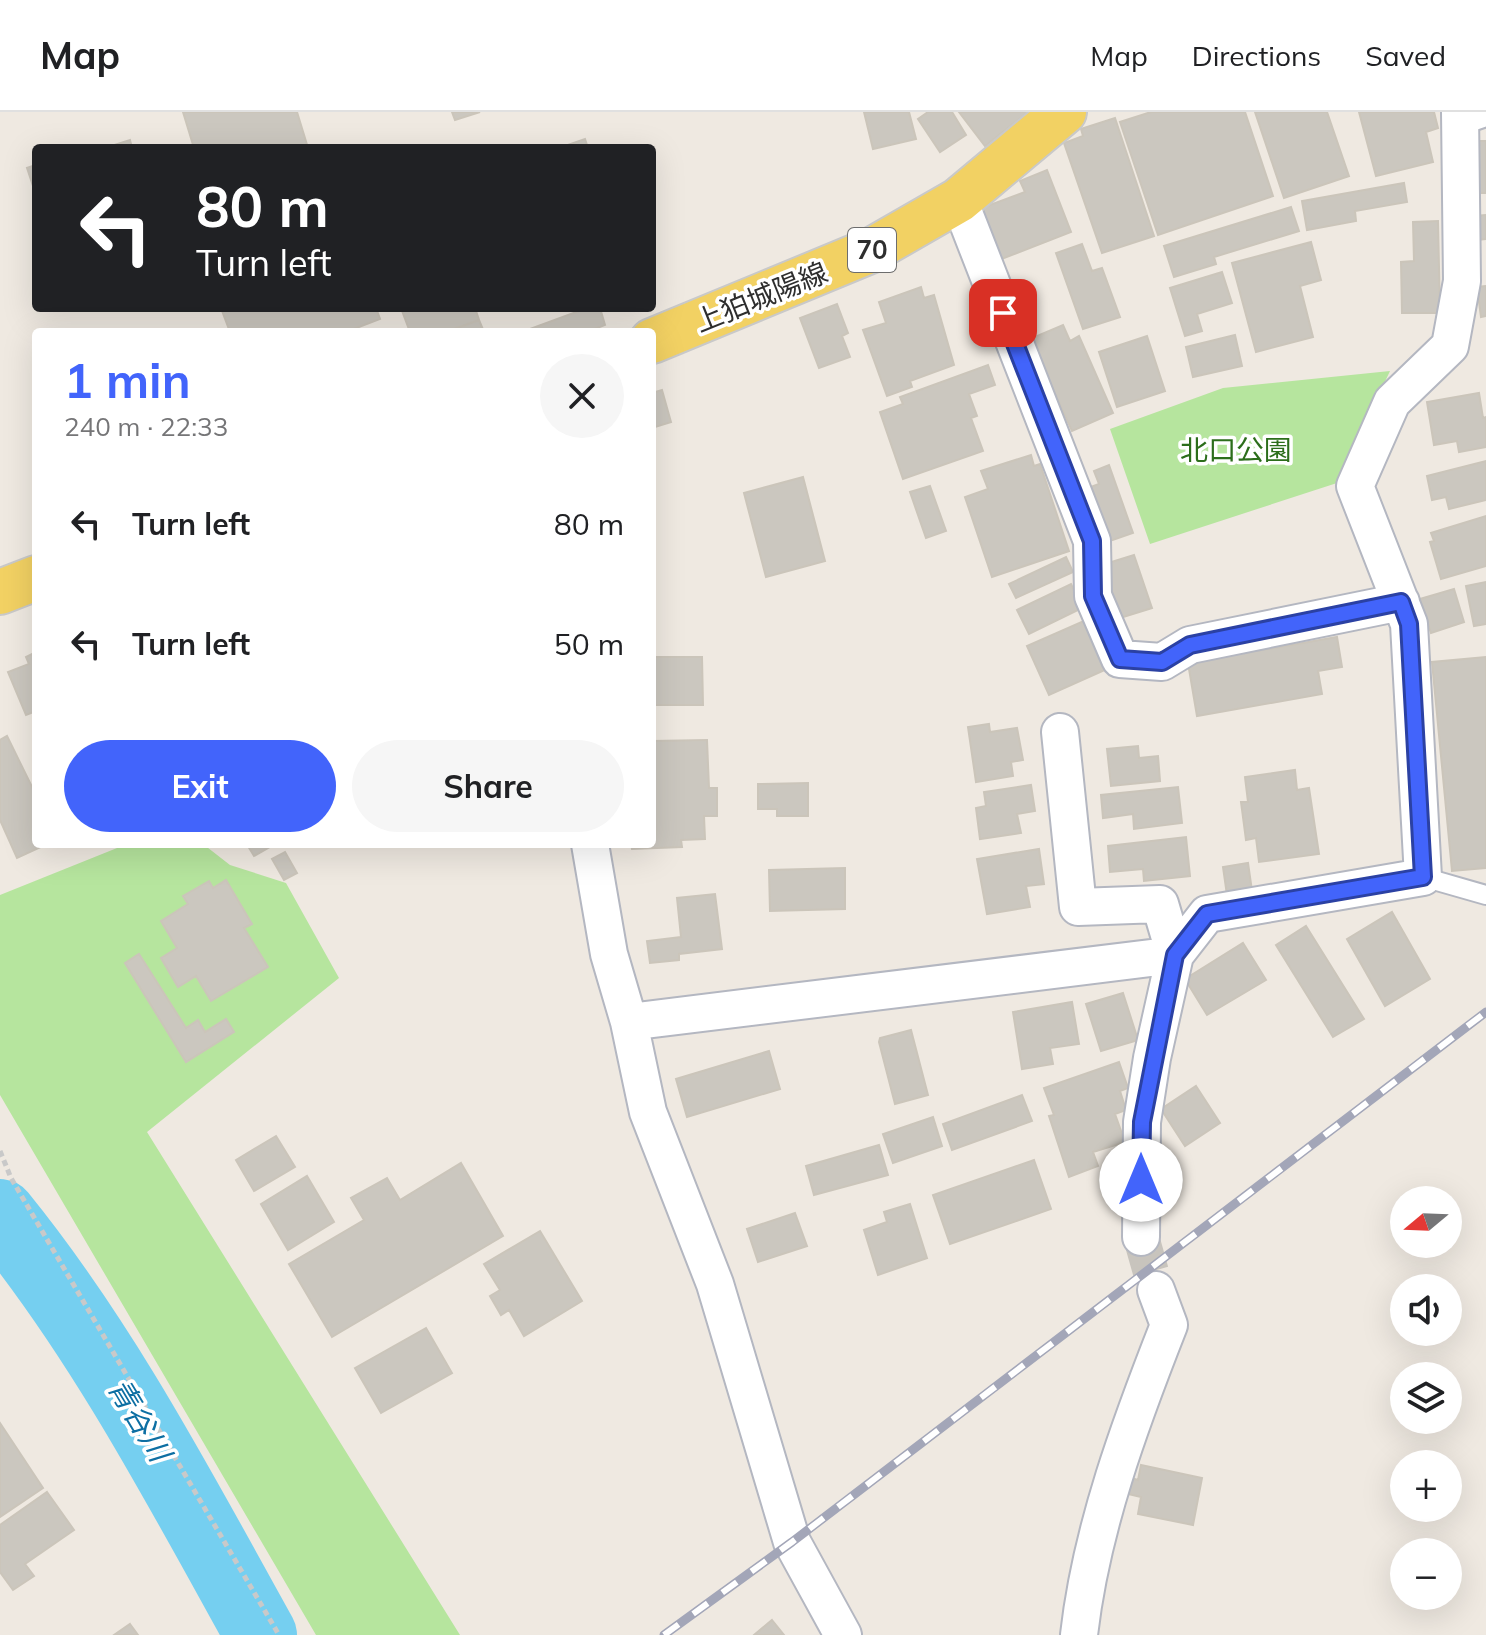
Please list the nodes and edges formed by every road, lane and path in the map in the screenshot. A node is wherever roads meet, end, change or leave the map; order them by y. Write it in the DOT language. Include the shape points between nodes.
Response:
graph roads {
  1 [pos="1064,112"];
  2 [pos="1469,118"];
  3 [pos="959,200"];
  4 [pos="656,339"];
  5 [pos="32,580"];
  6 [pos="0,592"];
  7 [pos="1401,602"];
  8 [pos="1060,732"];
  9 [pos="591,848"];
  10 [pos="1423,877"];
  11 [pos="1486,895"];
  12 [pos="1175,955"];
  13 [pos="629,1022"];
  14 [pos="0,1151"];
  15 [pos="1141,1237"];
  16 [pos="1156,1290"];
  17 [pos="279,1635"];
  18 [pos="843,1635"];
  19 [pos="1079,1635"];
  1 -- 3 [label="main road, 上狛城陽線 / 70"];
  2 -- 7 [label="street" via="1462,281 1450,346 1392,402 1355,486"];
  3 -- 4 [label="main road, 上狛城陽線 / 70" via="872,250"];
  3 -- 7 [label="street" via="1092,541 1093,596 1120,659 1162,662 1190,645"];
  5 -- 6 [label="main road"];
  7 -- 10 [label="street" via="1409,624"];
  8 -- 12 [label="street" via="1078,907 1160,904"];
  9 -- 13 [label="street" via="609,954"];
  10 -- 11 [label="lane"];
  10 -- 12 [label="street" via="1207,914"];
  12 -- 13 [label="street"];
  12 -- 15 [label="street" via="1142,1122"];
  13 -- 18 [label="street" via="648,1112 715,1284 792,1542"];
  14 -- 17 [label="path"];
  16 -- 19 [label="street" via="1169,1325 1129,1429 1083,1600"];
}
